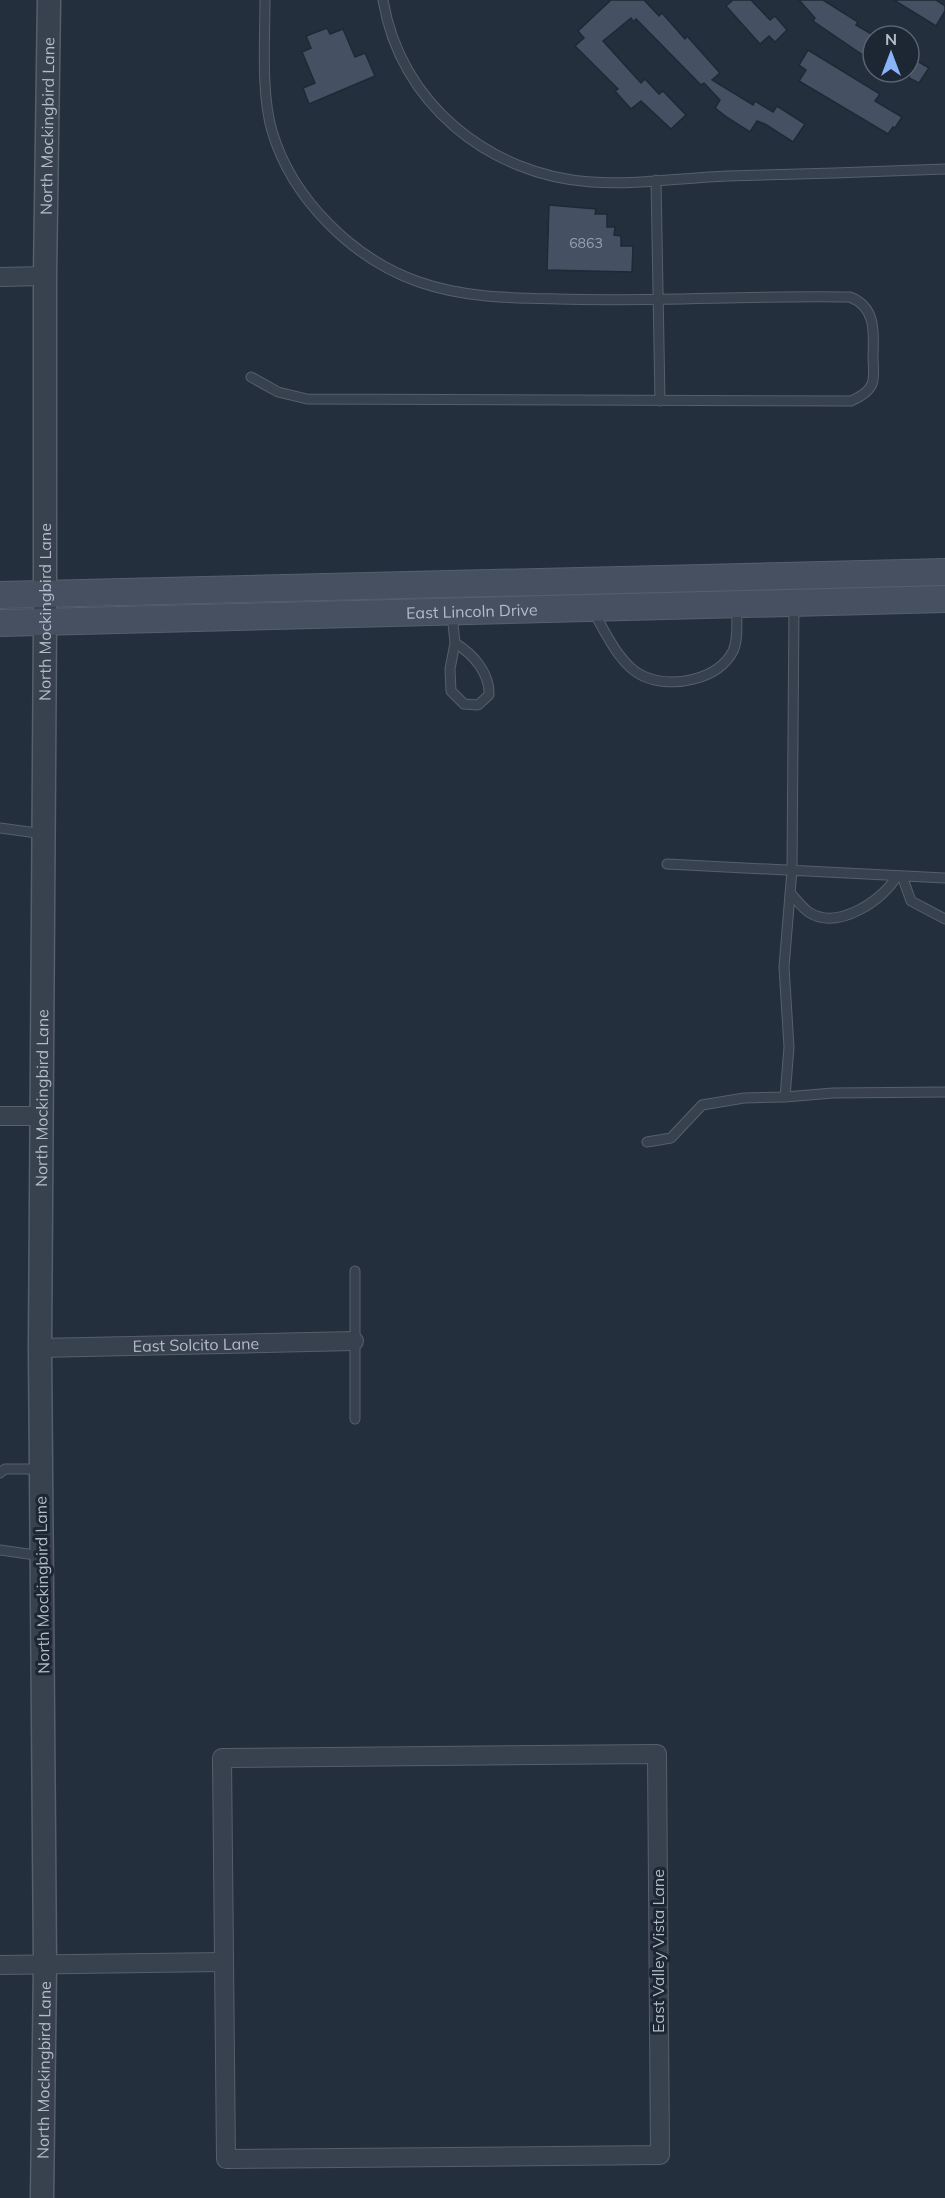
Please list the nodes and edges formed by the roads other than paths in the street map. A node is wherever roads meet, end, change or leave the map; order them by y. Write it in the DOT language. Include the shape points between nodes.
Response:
graph roads {
  1 [pos="49,0"];
  2 [pos="265,0"];
  3 [pos="383,0"];
  4 [pos="945,169"];
  5 [pos="656,180"];
  6 [pos="45,276"];
  7 [pos="0,277"];
  8 [pos="658,299"];
  9 [pos="251,377"];
  10 [pos="660,400"];
  11 [pos="945,572"];
  12 [pos="459,584"];
  13 [pos="793,590"];
  14 [pos="45,594"];
  15 [pos="0,595"];
  16 [pos="945,599"];
  17 [pos="737,605"];
  18 [pos="591,609"];
  19 [pos="455,612"];
  20 [pos="45,622"];
  21 [pos="0,623"];
  22 [pos="454,643"];
  23 [pos="0,828"];
  24 [pos="44,834"];
  25 [pos="667,864"];
  26 [pos="792,870"];
  27 [pos="899,876"];
  28 [pos="945,878"];
  29 [pos="790,893"];
  30 [pos="945,919"];
  31 [pos="945,1092"];
  32 [pos="785,1097"];
  33 [pos="0,1116"];
  34 [pos="41,1116"];
  35 [pos="647,1143"];
  36 [pos="355,1270"];
  37 [pos="354,1341"];
  38 [pos="39,1348"];
  39 [pos="355,1419"];
  40 [pos="41,1469"];
  41 [pos="0,1473"];
  42 [pos="0,1550"];
  43 [pos="42,1556"];
  44 [pos="224,1962"];
  45 [pos="0,1965"];
  46 [pos="45,1965"];
  47 [pos="42,2198"];
  1 -- 6 [label="street, North Mockingbird Lane"];
  2 -- 8 [label="lane" via="265,72 272,131 290,174 303,193 361,254 419,282 479,297"];
  3 -- 5 [label="lane" via="392,38 406,70 438,112 475,144 506,161 550,176 591,182"];
  4 -- 5 [label="lane"];
  5 -- 8 [label="lane"];
  6 -- 7 [label="street"];
  6 -- 14 [label="street, North Mockingbird Lane"];
  8 -- 10 [label="lane"];
  8 -- 10 [label="lane" via="850,297 864,305 874,327 872,384 867,392 851,401"];
  9 -- 10 [label="lane" via="278,392 307,399"];
  11 -- 13 [label="main road, East Lincoln Drive"];
  12 -- 13 [label="main road, East Lincoln Drive"];
  12 -- 14 [label="main road, East Lincoln Drive"];
  12 -- 19 [label="main road"];
  13 -- 16 [label="main road, East Lincoln Drive"];
  13 -- 17 [label="main road, East Lincoln Drive"];
  13 -- 26 [label="lane"];
  14 -- 15 [label="main road, East Lincoln Drive"];
  14 -- 20 [label="street, North Mockingbird Lane"];
  17 -- 18 [label="main road, East Lincoln Drive"];
  17 -- 18 [label="lane" via="734,650 714,673 672,682 642,676 625,660"];
  18 -- 19 [label="main road, East Lincoln Drive"];
  19 -- 20 [label="main road, East Lincoln Drive"];
  19 -- 22 [label="lane"];
  20 -- 21 [label="main road, East Lincoln Drive"];
  20 -- 24 [label="street, North Mockingbird Lane"];
  22 -- 22 [label="lane" via="470,654 488,680 489,695 478,705 464,704 451,691"];
  23 -- 24 [label="lane"];
  24 -- 34 [label="street, North Mockingbird Lane"];
  25 -- 26 [label="lane"];
  26 -- 27 [label="lane"];
  26 -- 29 [label="lane"];
  27 -- 28 [label="lane"];
  27 -- 29 [label="lane" via="889,891 863,909 834,918 810,914"];
  27 -- 30 [label="lane" via="911,901"];
  29 -- 32 [label="lane" via="784,967 789,1047"];
  31 -- 32 [label="lane"];
  32 -- 35 [label="lane" via="702,1105 671,1138"];
  33 -- 34 [label="street"];
  34 -- 38 [label="street, North Mockingbird Lane"];
  36 -- 37 [label="lane"];
  37 -- 38 [label="street, East Solcito Lane"];
  37 -- 39 [label="lane"];
  38 -- 40 [label="street, North Mockingbird Lane"];
  40 -- 41 [label="lane" via="6,1469"];
  40 -- 43 [label="street, North Mockingbird Lane"];
  42 -- 43 [label="lane"];
  43 -- 46 [label="street, North Mockingbird Lane"];
  44 -- 44 [label="street, East Valley Vista Lane" via="222,1758 657,1754 660,2155 226,2159"];
  44 -- 46 [label="street"];
  45 -- 46 [label="street"];
  46 -- 47 [label="street, North Mockingbird Lane"];
}
